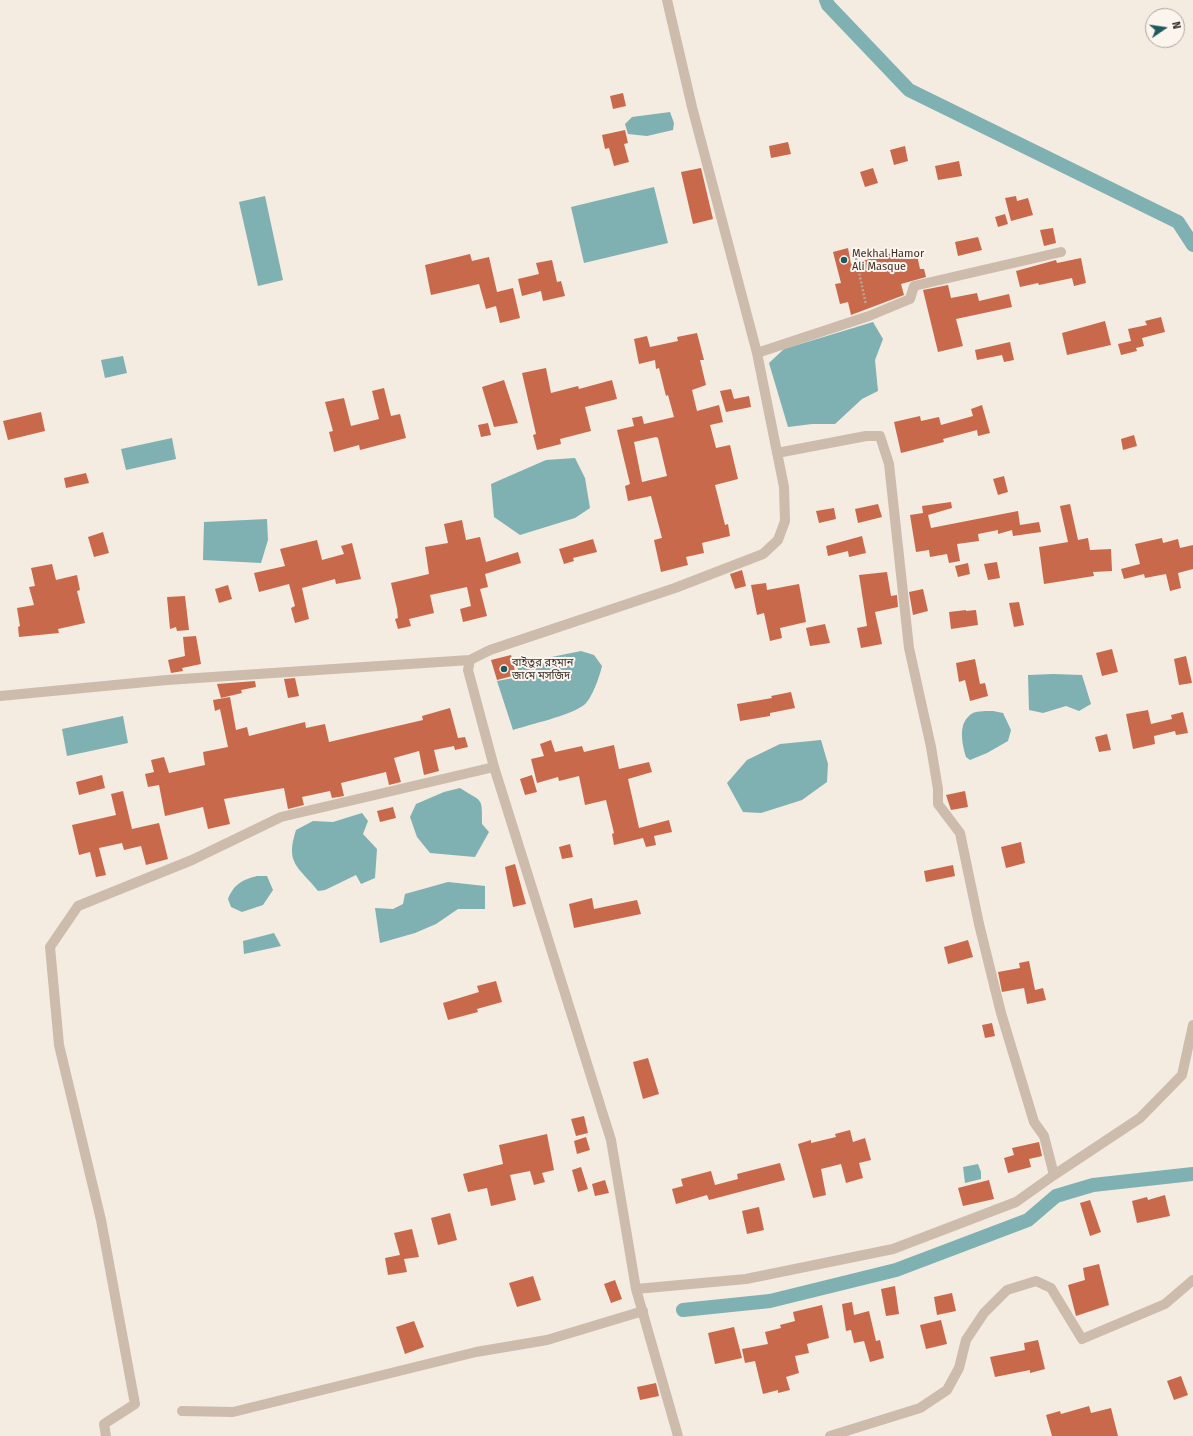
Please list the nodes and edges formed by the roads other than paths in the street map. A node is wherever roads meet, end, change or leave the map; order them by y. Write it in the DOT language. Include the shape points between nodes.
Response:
graph roads {
  1 [pos="666,0"];
  2 [pos="1061,252"];
  3 [pos="757,353"];
  4 [pos="777,453"];
  5 [pos="470,660"];
  6 [pos="0,696"];
  7 [pos="494,767"];
  8 [pos="1193,1026"];
  9 [pos="1054,1175"];
  10 [pos="1193,1280"];
  11 [pos="636,1289"];
  12 [pos="642,1311"];
  13 [pos="182,1411"];
  14 [pos="106,1436"];
  15 [pos="678,1436"];
  16 [pos="830,1436"];
  1 -- 3 [label="street"];
  2 -- 3 [label="street" via="914,286 910,299 868,316"];
  3 -- 4 [label="street"];
  4 -- 5 [label="street" via="784,487 785,521 778,540 763,554 675,588 490,650"];
  4 -- 9 [label="street" via="866,436 880,436 889,464 909,648 932,747 938,804 960,833 1001,1013 1034,1122 1044,1136"];
  5 -- 6 [label="street" via="167,680"];
  5 -- 7 [label="street" via="468,670"];
  7 -- 11 [label="street" via="610,1140"];
  7 -- 14 [label="street" via="282,817 192,860 78,906 50,947 59,1045 101,1220 135,1404 104,1424"];
  8 -- 9 [label="street" via="1182,1075 1140,1118"];
  9 -- 11 [label="street" via="1016,1202 893,1249 746,1279"];
  10 -- 16 [label="street" via="1165,1304 1082,1339 1051,1288 1036,1281 1007,1290 984,1313 966,1340 959,1368 947,1390 920,1408"];
  11 -- 12 [label="street"];
  12 -- 13 [label="street" via="547,1340 476,1352 233,1412"];
  12 -- 15 [label="street"];
}
